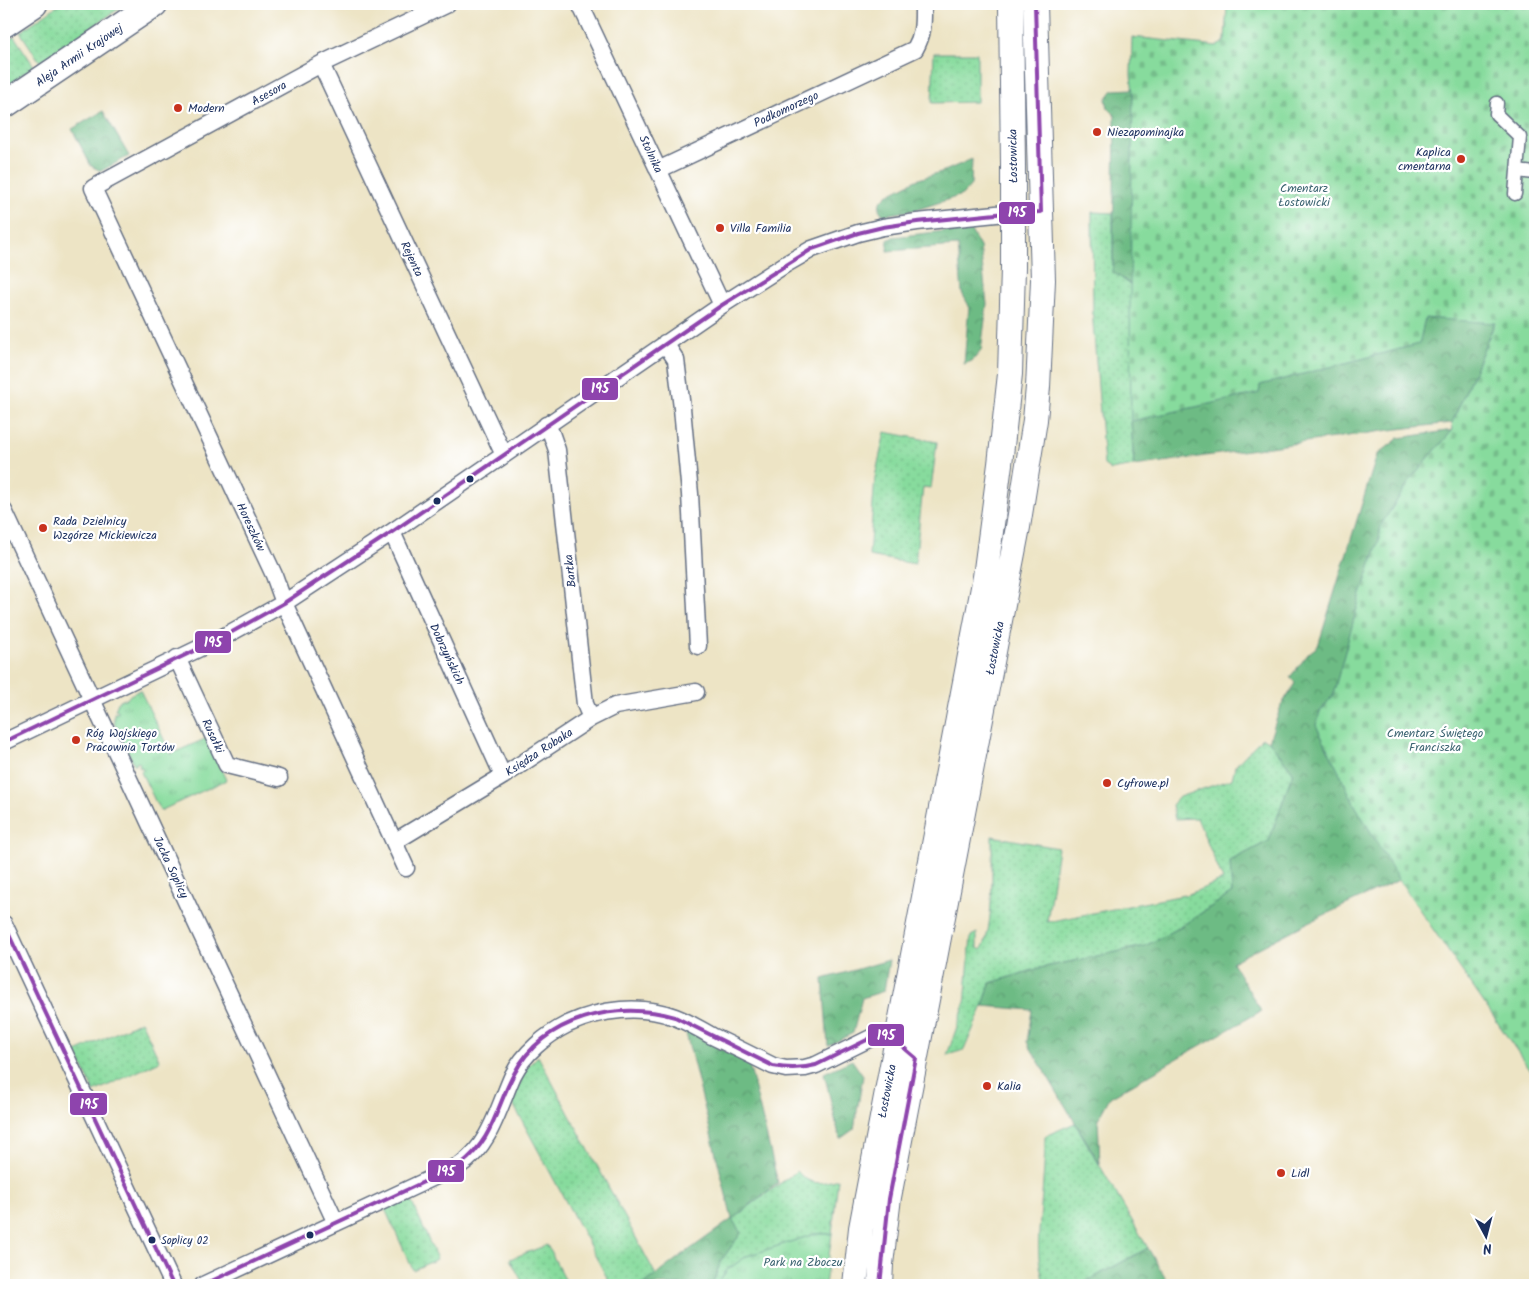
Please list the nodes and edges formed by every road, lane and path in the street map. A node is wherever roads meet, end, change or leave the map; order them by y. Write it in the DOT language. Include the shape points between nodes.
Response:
graph roads {
  1 [pos="34,4"];
  2 [pos="154,4"];
  3 [pos="448,4"];
  4 [pos="580,4"];
  5 [pos="923,4"];
  6 [pos="1011,4"];
  7 [pos="1035,4"];
  8 [pos="4,24"];
  9 [pos="321,64"];
  10 [pos="1497,103"];
  11 [pos="4,106"];
  12 [pos="658,170"];
  13 [pos="1517,171"];
  14 [pos="1535,173"];
  15 [pos="93,188"];
  16 [pos="1515,194"];
  17 [pos="1041,212"];
  18 [pos="1014,213"];
  19 [pos="722,305"];
  20 [pos="665,344"];
  21 [pos="546,426"];
  22 [pos="504,455"];
  23 [pos="4,511"];
  24 [pos="392,532"];
  25 [pos="284,603"];
  26 [pos="698,646"];
  27 [pos="177,658"];
  28 [pos="696,692"];
  29 [pos="92,699"];
  30 [pos="591,718"];
  31 [pos="4,742"];
  32 [pos="503,776"];
  33 [pos="279,778"];
  34 [pos="394,842"];
  35 [pos="406,868"];
  36 [pos="4,924"];
  37 [pos="897,1040"];
  38 [pos="916,1058"];
  39 [pos="336,1223"];
  40 [pos="173,1285"];
  41 [pos="203,1285"];
  42 [pos="855,1285"];
  43 [pos="880,1285"];
  1 -- 8 [label="main road"];
  2 -- 11 [label="main road, Aleja Armii Krajowej"];
  3 -- 9 [label="street, Asesora"];
  4 -- 12 [label="street, Stolnika"];
  5 -- 12 [label="street, Podkomorzego" via="923,29 914,49"];
  6 -- 18 [label="main road, Łostowicka"];
  7 -- 17 [label="main road, Łostowicka"];
  9 -- 15 [label="street, Asesora"];
  9 -- 22 [label="street, Rejenta"];
  10 -- 13 [label="street" via="1496,114 1520,138"];
  12 -- 19 [label="street, Stolnika"];
  13 -- 14 [label="street"];
  13 -- 16 [label="street"];
  15 -- 25 [label="street, Horeszków"];
  17 -- 18 [label="street"];
  17 -- 38 [label="main road, Łostowicka" via="1043,280 1035,420 1016,536"];
  18 -- 19 [label="street" via="917,222 858,233 812,249"];
  18 -- 37 [label="main road, Łostowicka" via="1010,374 985,577"];
  19 -- 20 [label="street"];
  20 -- 21 [label="street"];
  20 -- 26 [label="street" via="676,360 682,408"];
  21 -- 22 [label="street"];
  21 -- 30 [label="street, Bartka" via="557,450 585,704"];
  22 -- 24 [label="street"];
  23 -- 29 [label="street, Jacka Soplicy"];
  24 -- 25 [label="street"];
  24 -- 32 [label="street, Dobrzyńskich"];
  25 -- 27 [label="street"];
  25 -- 34 [label="street, Horeszków"];
  27 -- 29 [label="street"];
  27 -- 33 [label="street, Rusałki" via="227,765"];
  28 -- 30 [label="street, Księdza Robaka" via="615,706"];
  29 -- 31 [label="street"];
  29 -- 39 [label="street, Jacka Soplicy"];
  30 -- 32 [label="street, Księdza Robaka"];
  32 -- 34 [label="street, Księdza Robaka"];
  34 -- 35 [label="street, Horeszków"];
  36 -- 40 [label="street"];
  37 -- 38 [label="street"];
  37 -- 39 [label="street" via="879,1034 816,1065 786,1069 773,1066 684,1021 653,1011 619,1010 586,1017 553,1033 523,1061 483,1143 469,1160"];
  37 -- 42 [label="main road, Łostowicka" via="861,1228"];
  38 -- 43 [label="main road, Łostowicka" via="889,1197"];
  39 -- 41 [label="street"];
}
